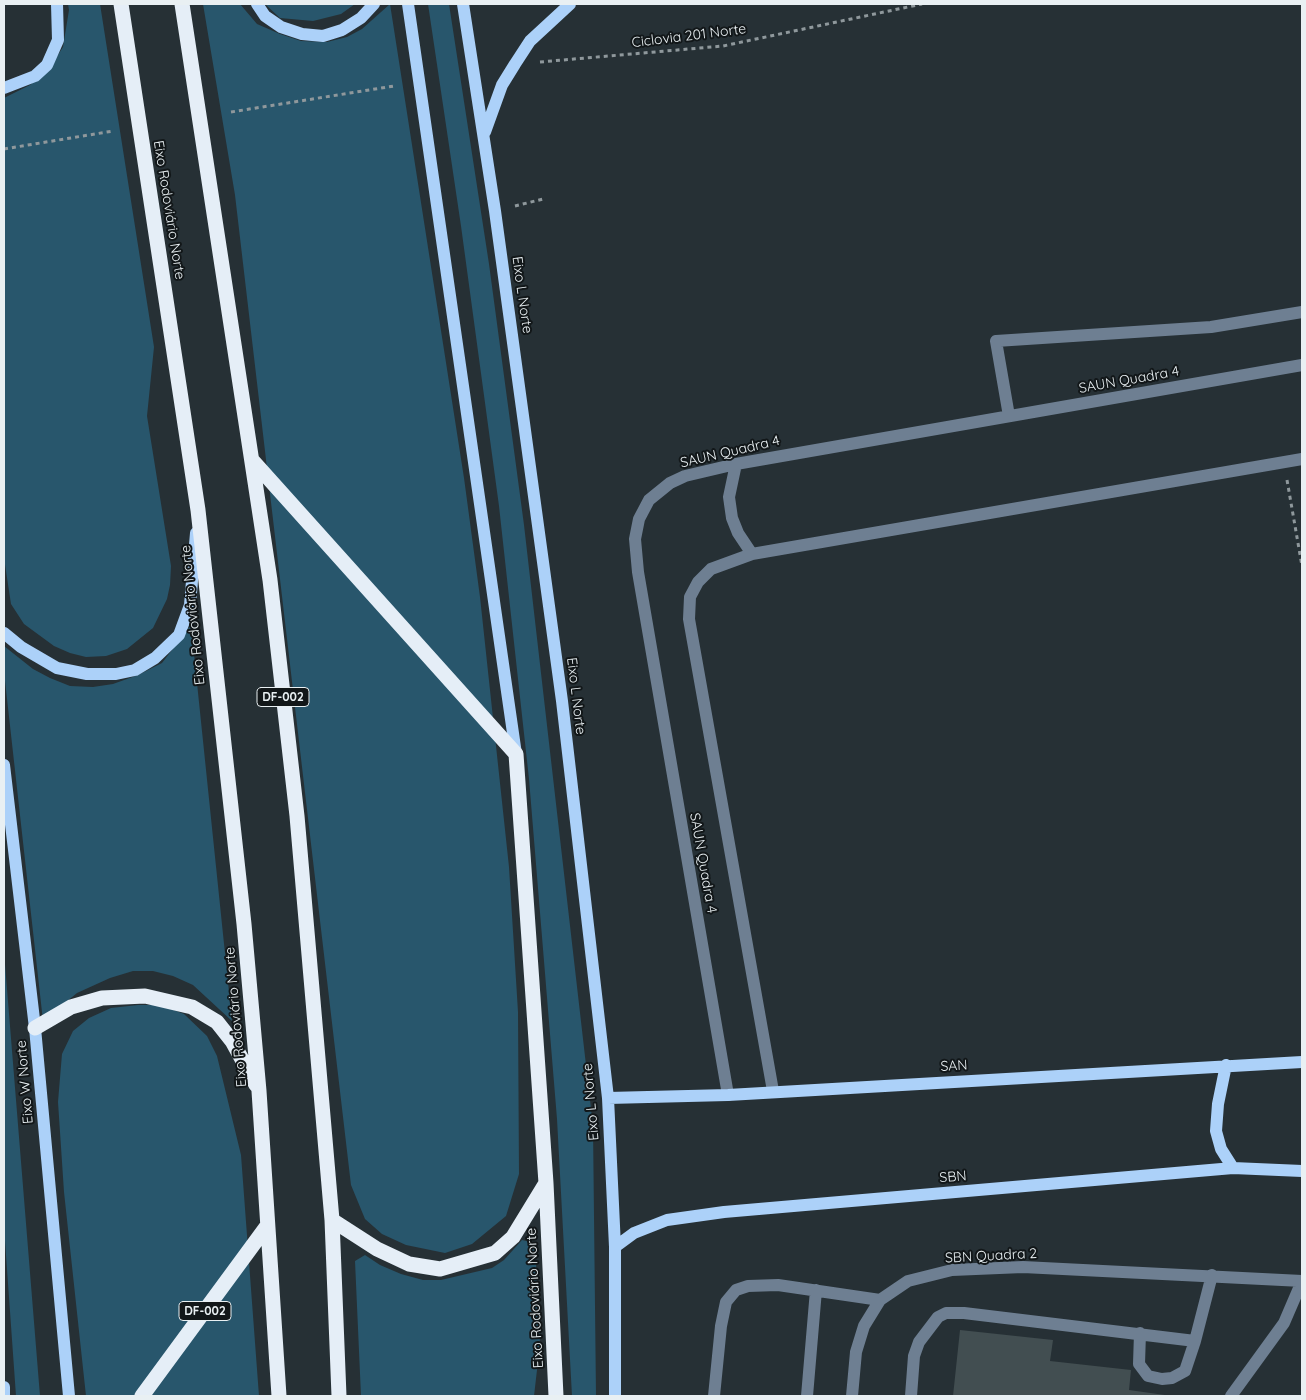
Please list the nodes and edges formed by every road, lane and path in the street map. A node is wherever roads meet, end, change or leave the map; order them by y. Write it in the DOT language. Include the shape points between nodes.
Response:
graph roads {
  1 [pos="57,4"];
  2 [pos="121,4"];
  3 [pos="182,4"];
  4 [pos="257,4"];
  5 [pos="374,4"];
  6 [pos="408,4"];
  7 [pos="463,4"];
  8 [pos="570,4"];
  9 [pos="922,4"];
  10 [pos="515,64"];
  11 [pos="394,86"];
  12 [pos="4,88"];
  13 [pos="232,112"];
  14 [pos="113,132"];
  15 [pos="484,134"];
  16 [pos="4,149"];
  17 [pos="543,199"];
  18 [pos="495,211"];
  19 [pos="1302,312"];
  20 [pos="1302,365"];
  21 [pos="1009,416"];
  22 [pos="252,460"];
  23 [pos="1302,460"];
  24 [pos="1284,462"];
  25 [pos="736,464"];
  26 [pos="198,510"];
  27 [pos="752,554"];
  28 [pos="1302,566"];
  29 [pos="4,633"];
  30 [pos="516,754"];
  31 [pos="4,765"];
  32 [pos="35,1028"];
  33 [pos="1302,1062"];
  34 [pos="1226,1065"];
  35 [pos="259,1091"];
  36 [pos="773,1091"];
  37 [pos="728,1095"];
  38 [pos="608,1098"];
  39 [pos="1232,1168"];
  40 [pos="1302,1171"];
  41 [pos="546,1183"];
  42 [pos="332,1220"];
  43 [pos="267,1226"];
  44 [pos="615,1247"];
  45 [pos="1212,1275"];
  46 [pos="1302,1281"];
  47 [pos="816,1290"];
  48 [pos="880,1300"];
  49 [pos="1140,1334"];
  50 [pos="1195,1341"];
  51 [pos="4,1387"];
  52 [pos="4,1396"];
  53 [pos="69,1396"];
  54 [pos="142,1396"];
  55 [pos="279,1396"];
  56 [pos="339,1396"];
  57 [pos="556,1396"];
  58 [pos="615,1396"];
  59 [pos="714,1396"];
  60 [pos="807,1396"];
  61 [pos="852,1396"];
  62 [pos="911,1396"];
  63 [pos="1231,1396"];
  1 -- 12 [label="main road" via="58,40 47,65 35,76"];
  2 -- 26 [label="highway, Eixo Rodoviário Norte"];
  3 -- 22 [label="highway, DF-002"];
  4 -- 5 [label="main road" via="265,16 281,27 323,36 342,30 361,18"];
  6 -- 30 [label="main road"];
  7 -- 15 [label="main road, Eixo L Norte"];
  8 -- 10 [label="main road" via="530,41"];
  9 -- 10 [label="path, Ciclovia 201 Norte" via="723,46"];
  10 -- 15 [label="main road" via="502,85"];
  11 -- 13 [label="path"];
  14 -- 16 [label="path"];
  15 -- 18 [label="main road, Eixo L Norte"];
  17 -- 18 [label="path"];
  18 -- 38 [label="main road, Eixo L Norte" via="562,701"];
  19 -- 21 [label="street" via="1211,327 996,340"];
  20 -- 21 [label="street, SAUN Quadra 4"];
  21 -- 25 [label="street, SAUN Quadra 4"];
  22 -- 30 [label="highway"];
  22 -- 42 [label="highway, DF-002" via="271,590 297,816"];
  23 -- 24 [label="street, SAUN Quadra 4"];
  24 -- 27 [label="street, SAUN Quadra 4"];
  24 -- 28 [label="path"];
  25 -- 27 [label="street" via="729,497 732,518"];
  25 -- 37 [label="street, SAUN Quadra 4" via="685,476 670,483 649,500 639,519 635,539"];
  26 -- 29 [label="main road" via="190,605 179,635 155,658 134,670 87,674 57,668"];
  26 -- 35 [label="highway, Eixo Rodoviário Norte" via="244,924"];
  27 -- 36 [label="street, SAUN Quadra 4" via="711,569 698,582 690,598 689,619"];
  30 -- 41 [label="highway, Eixo Rodoviário Norte"];
  31 -- 32 [label="main road, Eixo W Norte"];
  32 -- 35 [label="highway" via="71,1007 102,998 145,996 192,1007 217,1022 232,1041"];
  32 -- 53 [label="main road, Eixo W Norte"];
  33 -- 34 [label="main road, SAN"];
  34 -- 36 [label="main road, SAN"];
  34 -- 39 [label="main road" via="1216,1131 1221,1149"];
  35 -- 43 [label="highway, Eixo Rodoviário Norte"];
  36 -- 37 [label="main road, SAN"];
  37 -- 38 [label="main road, SAN"];
  38 -- 44 [label="main road, Eixo L Norte"];
  39 -- 40 [label="main road, SBN"];
  39 -- 44 [label="main road, SBN" via="724,1212 667,1220 634,1233"];
  41 -- 42 [label="highway" via="513,1237 495,1253 440,1269 409,1264 377,1249"];
  41 -- 57 [label="highway, Eixo Rodoviário Norte"];
  42 -- 56 [label="highway, DF-002"];
  43 -- 54 [label="highway, DF-002"];
  43 -- 55 [label="highway, Eixo Rodoviário Norte"];
  44 -- 58 [label="main road, Eixo L Norte"];
  45 -- 46 [label="street, SBN Quadra 2"];
  45 -- 48 [label="street, SBN Quadra 2" via="1023,1267 952,1270 908,1281"];
  45 -- 50 [label="street"];
  46 -- 63 [label="street" via="1284,1323"];
  47 -- 48 [label="street"];
  47 -- 59 [label="street" via="778,1285 748,1286 736,1290 726,1302 721,1326"];
  47 -- 60 [label="street"];
  48 -- 61 [label="street, SBN Quadra 2" via="864,1326 856,1352"];
  49 -- 50 [label="street"];
  49 -- 50 [label="street" via="1139,1364 1148,1376 1162,1380 1185,1370"];
  49 -- 62 [label="street" via="964,1312 938,1316 919,1342 914,1356"];
  51 -- 52 [label="main road"];
}
